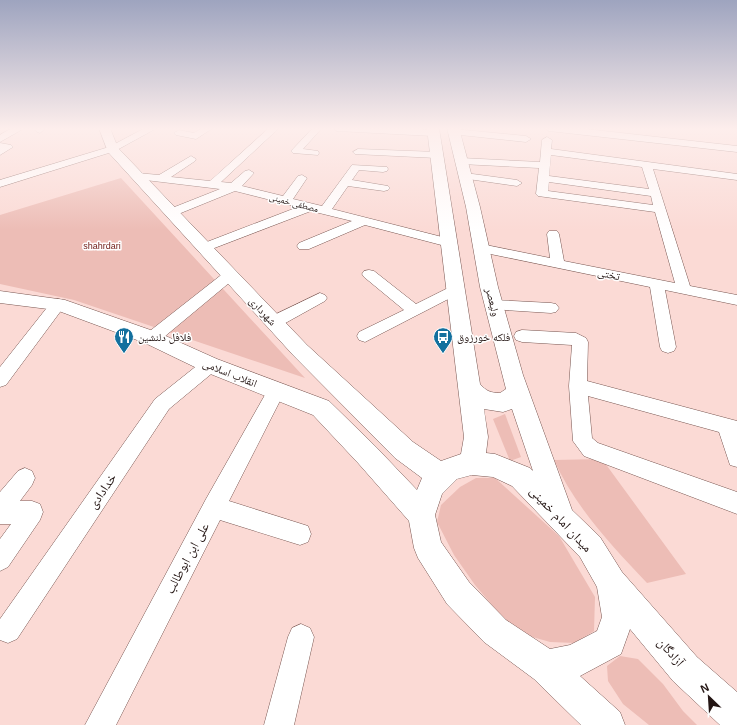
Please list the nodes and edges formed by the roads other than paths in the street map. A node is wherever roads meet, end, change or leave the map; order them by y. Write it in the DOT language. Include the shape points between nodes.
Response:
graph roads {
  1 [pos="71,162"];
  2 [pos="124,162"];
  3 [pos="187,162"];
  4 [pos="238,162"];
  5 [pos="438,162"];
  6 [pos="462,162"];
  7 [pos="519,162"];
  8 [pos="545,162"];
  9 [pos="558,162"];
  10 [pos="615,162"];
  11 [pos="583,167"];
  12 [pos="463,168"];
  13 [pos="383,169"];
  14 [pos="649,171"];
  15 [pos="249,173"];
  16 [pos="635,174"];
  17 [pos="137,176"];
  18 [pos="737,177"];
  19 [pos="302,178"];
  20 [pos="543,178"];
  21 [pos="160,179"];
  22 [pos="346,182"];
  23 [pos="517,183"];
  24 [pos="0,184"];
  25 [pos="212,185"];
  26 [pos="234,187"];
  27 [pos="384,188"];
  28 [pos="655,193"];
  29 [pos="286,200"];
  30 [pos="310,207"];
  31 [pos="660,209"];
  32 [pos="325,211"];
  33 [pos="171,213"];
  34 [pos="363,221"];
  35 [pos="553,234"];
  36 [pos="449,243"];
  37 [pos="304,246"];
  38 [pos="204,248"];
  39 [pos="481,248"];
  40 [pos="558,264"];
  41 [pos="370,274"];
  42 [pos="230,275"];
  43 [pos="657,284"];
  44 [pos="684,289"];
  45 [pos="455,290"];
  46 [pos="0,297"];
  47 [pos="320,298"];
  48 [pos="737,300"];
  49 [pos="58,304"];
  50 [pos="494,305"];
  51 [pos="551,308"];
  52 [pos="415,311"];
  53 [pos="274,322"];
  54 [pos="365,336"];
  55 [pos="522,336"];
  56 [pos="152,338"];
  57 [pos="668,347"];
  58 [pos="8,358"];
  59 [pos="210,365"];
  60 [pos="0,380"];
  61 [pos="468,386"];
  62 [pos="578,386"];
  63 [pos="516,389"];
  64 [pos="276,391"];
  65 [pos="732,427"];
  66 [pos="737,458"];
  67 [pos="472,463"];
  68 [pos="441,476"];
  69 [pos="25,478"];
  70 [pos="737,503"];
  71 [pos="214,506"];
  72 [pos="0,509"];
  73 [pos="0,513"];
  74 [pos="422,515"];
  75 [pos="561,517"];
  76 [pos="300,534"];
  77 [pos="0,558"];
  78 [pos="611,583"];
  79 [pos="8,630"];
  80 [pos="301,638"];
  81 [pos="546,667"];
  82 [pos="737,716"];
  83 [pos="100,725"];
  84 [pos="279,725"];
  85 [pos="607,725"];
  1 -- 24 [label="street"];
  2 -- 17 [label="main road, شهرداری"];
  3 -- 21 [label="street"];
  4 -- 25 [label="street"];
  5 -- 36 [label="main road"];
  6 -- 12 [label="main road, ولیعصر"];
  7 -- 12 [label="street"];
  8 -- 20 [label="street"];
  9 -- 11 [label="street"];
  10 -- 14 [label="street"];
  12 -- 23 [label="street"];
  12 -- 39 [label="main road, ولیعصر"];
  13 -- 22 [label="street" via="357,167"];
  14 -- 16 [label="street"];
  14 -- 18 [label="street"];
  14 -- 28 [label="street"];
  15 -- 26 [label="street"];
  17 -- 21 [label="street, مصطفی خمینی"];
  17 -- 33 [label="main road, شهرداری"];
  19 -- 29 [label="street"];
  20 -- 28 [label="street"];
  20 -- 31 [label="street" via="542,194"];
  21 -- 25 [label="street, مصطفی خمینی"];
  22 -- 27 [label="street"];
  22 -- 32 [label="street"];
  25 -- 26 [label="street, مصطفی خمینی"];
  26 -- 29 [label="street, مصطفی خمینی"];
  26 -- 33 [label="street"];
  28 -- 31 [label="street"];
  29 -- 30 [label="street, مصطفی خمینی"];
  30 -- 32 [label="street, مصطفی خمینی"];
  30 -- 38 [label="street"];
  31 -- 44 [label="street"];
  32 -- 34 [label="street, مصطفی خمینی"];
  33 -- 38 [label="main road, شهرداری"];
  34 -- 36 [label="street, مصطفی خمینی"];
  34 -- 37 [label="street"];
  35 -- 40 [label="street"];
  36 -- 45 [label="main road"];
  38 -- 42 [label="main road, شهرداری"];
  39 -- 40 [label="street, تختی"];
  39 -- 50 [label="main road, ولیعصر"];
  40 -- 43 [label="street, تختی"];
  41 -- 52 [label="street"];
  42 -- 53 [label="main road, شهرداری"];
  42 -- 56 [label="street"];
  43 -- 44 [label="street, تختی"];
  43 -- 57 [label="street"];
  44 -- 48 [label="street, تختی"];
  45 -- 52 [label="street"];
  45 -- 61 [label="main road"];
  46 -- 49 [label="main road, انقلاب اسلامی"];
  47 -- 53 [label="street"];
  49 -- 56 [label="main road, انقلاب اسلامی"];
  49 -- 58 [label="street"];
  50 -- 51 [label="street"];
  50 -- 63 [label="main road, ولیعصر"];
  52 -- 54 [label="street"];
  53 -- 68 [label="main road, شهرداری" via="404,450"];
  55 -- 62 [label="street" via="576,339 580,342"];
  56 -- 59 [label="main road, انقلاب اسلامی"];
  58 -- 60 [label="street"];
  59 -- 64 [label="main road, انقلاب اسلامی"];
  59 -- 79 [label="street, خدادادی" via="162,404"];
  61 -- 63 [label="main road" via="475,396 503,404 512,398"];
  61 -- 67 [label="main road" via="476,437"];
  62 -- 65 [label="street"];
  62 -- 70 [label="street" via="583,441 591,450"];
  63 -- 75 [label="main road, ولیعصر"];
  64 -- 71 [label="street, علی ابن ابوطالب"];
  64 -- 74 [label="main road, انقلاب اسلامی" via="320,408"];
  65 -- 66 [label="street"];
  67 -- 68 [label="main road, میدان امام خمینی" via="450,469"];
  67 -- 75 [label="main road, میدان امام خمینی" via="495,466 521,477"];
  68 -- 74 [label="main road, میدان امام خمینی" via="431,487"];
  69 -- 72 [label="street"];
  71 -- 76 [label="street"];
  71 -- 83 [label="street, علی ابن ابوطالب"];
  73 -- 77 [label="street" via="32,512"];
  74 -- 81 [label="main road, میدان امام خمینی" via="428,548 458,593 495,631"];
  75 -- 78 [label="main road, میدان امام خمینی" via="590,547"];
  78 -- 81 [label="main road, میدان امام خمینی" via="618,618 609,642 575,661"];
  78 -- 82 [label="main road, آزادگان" via="685,669"];
  80 -- 84 [label="street"];
  81 -- 85 [label="main road"];
}
